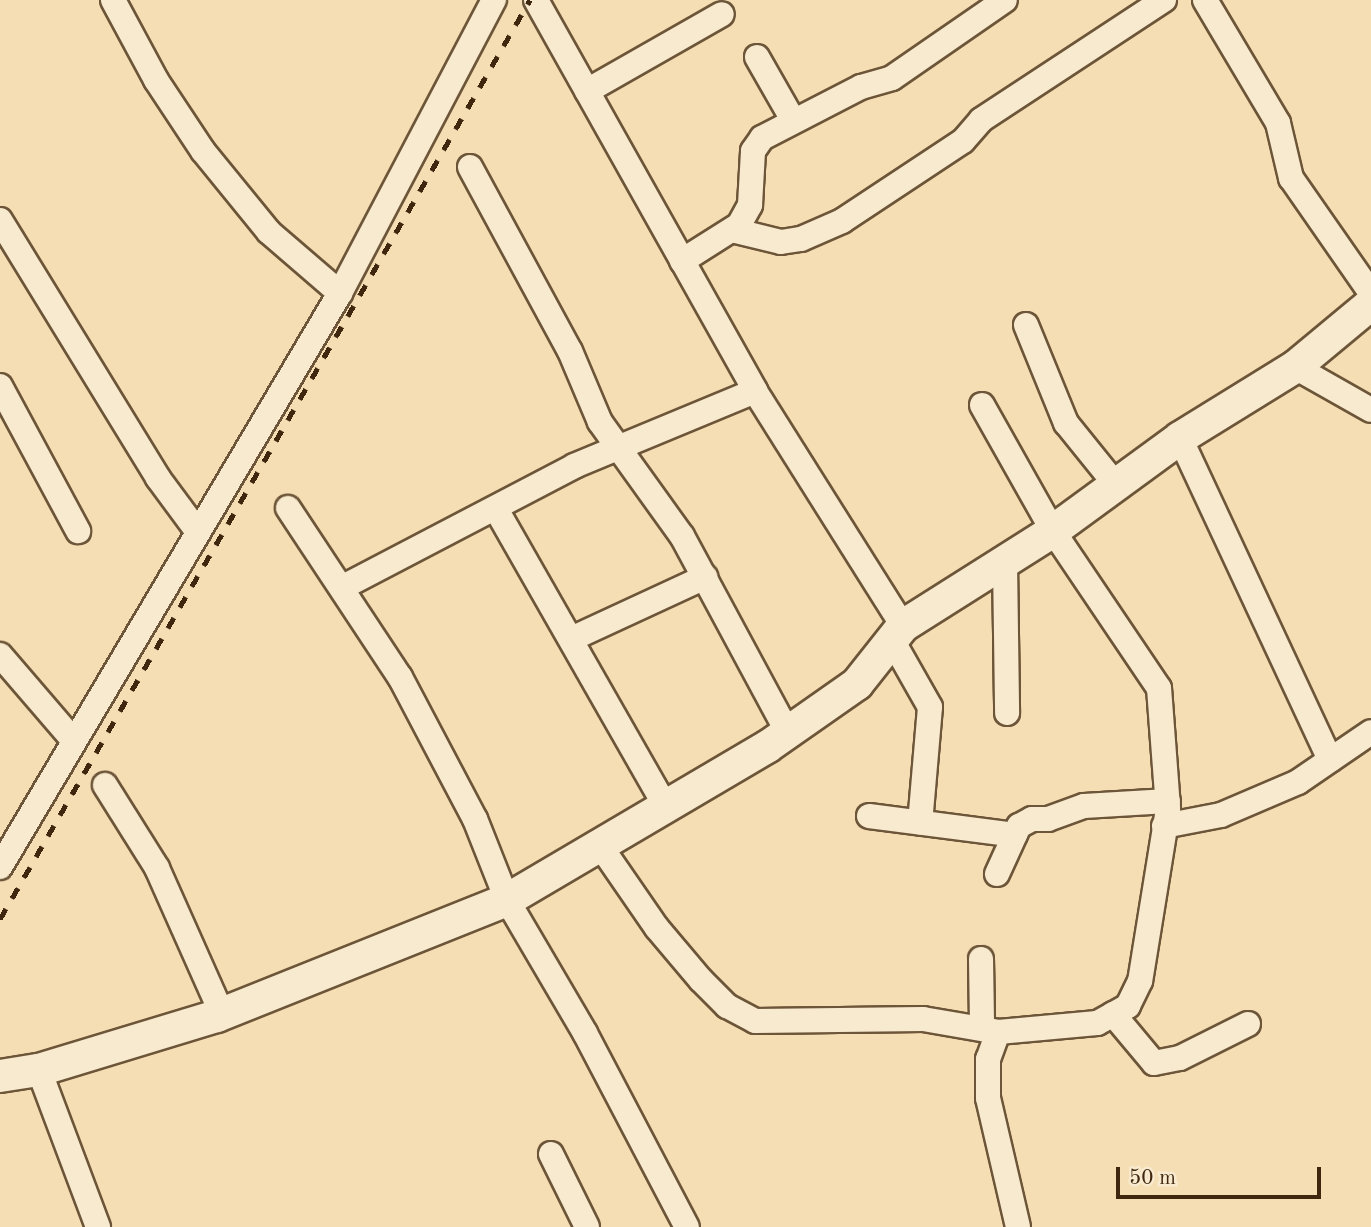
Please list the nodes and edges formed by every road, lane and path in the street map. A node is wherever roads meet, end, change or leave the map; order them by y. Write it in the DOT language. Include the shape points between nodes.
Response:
graph roads {
  1 [pos="113,0"];
  2 [pos="494,0"];
  3 [pos="536,0"];
  4 [pos="1005,0"];
  5 [pos="1164,0"];
  6 [pos="1205,0"];
  7 [pos="722,13"];
  8 [pos="757,57"];
  9 [pos="587,91"];
  10 [pos="793,120"];
  11 [pos="470,167"];
  12 [pos="0,220"];
  13 [pos="732,230"];
  14 [pos="682,261"];
  15 [pos="340,293"];
  16 [pos="1371,293"];
  17 [pos="1371,304"];
  18 [pos="1026,325"];
  19 [pos="1295,367"];
  20 [pos="0,386"];
  21 [pos="755,391"];
  22 [pos="982,405"];
  23 [pos="1371,410"];
  24 [pos="1180,439"];
  25 [pos="620,449"];
  26 [pos="1116,485"];
  27 [pos="288,508"];
  28 [pos="496,509"];
  29 [pos="78,531"];
  30 [pos="1054,531"];
  31 [pos="198,532"];
  32 [pos="1005,562"];
  33 [pos="705,577"];
  34 [pos="343,587"];
  35 [pos="898,633"];
  36 [pos="570,639"];
  37 [pos="0,655"];
  38 [pos="1007,713"];
  39 [pos="1371,732"];
  40 [pos="788,733"];
  41 [pos="75,741"];
  42 [pos="1330,760"];
  43 [pos="105,785"];
  44 [pos="1168,801"];
  45 [pos="664,805"];
  46 [pos="869,816"];
  47 [pos="920,823"];
  48 [pos="1164,826"];
  49 [pos="1016,835"];
  50 [pos="599,844"];
  51 [pos="0,867"];
  52 [pos="997,874"];
  53 [pos="507,900"];
  54 [pos="981,959"];
  55 [pos="222,1014"];
  56 [pos="1113,1014"];
  57 [pos="1248,1024"];
  58 [pos="990,1029"];
  59 [pos="39,1070"];
  60 [pos="0,1076"];
  61 [pos="551,1154"];
  62 [pos="98,1227"];
  63 [pos="587,1227"];
  64 [pos="687,1227"];
  65 [pos="1018,1227"];
  1 -- 15 [label="street" via="156,80 203,151 269,232"];
  2 -- 15 [label="street"];
  3 -- 9 [label="street"];
  4 -- 10 [label="street" via="892,78 860,87"];
  5 -- 13 [label="street" via="981,120 963,141 842,221 801,239 781,242"];
  6 -- 16 [label="street" via="1278,123 1291,178"];
  7 -- 9 [label="street"];
  8 -- 10 [label="street"];
  9 -- 14 [label="street"];
  10 -- 13 [label="street" via="762,138 753,151 750,205"];
  11 -- 25 [label="street" via="570,351 600,422"];
  12 -- 31 [label="street" via="158,478"];
  13 -- 14 [label="street"];
  14 -- 21 [label="street"];
  15 -- 31 [label="street"];
  17 -- 19 [label="street"];
  18 -- 26 [label="street" via="1066,424"];
  19 -- 23 [label="street"];
  19 -- 24 [label="street"];
  20 -- 29 [label="street"];
  21 -- 25 [label="street"];
  21 -- 35 [label="street"];
  22 -- 30 [label="street"];
  24 -- 26 [label="street"];
  24 -- 42 [label="street"];
  25 -- 28 [label="street" via="575,466"];
  25 -- 33 [label="street" via="682,536"];
  26 -- 30 [label="street"];
  27 -- 34 [label="street"];
  28 -- 34 [label="street"];
  28 -- 36 [label="street"];
  30 -- 32 [label="street"];
  30 -- 44 [label="street" via="1159,688"];
  31 -- 41 [label="street"];
  32 -- 35 [label="street"];
  32 -- 38 [label="street"];
  33 -- 36 [label="street"];
  33 -- 40 [label="street"];
  34 -- 53 [label="street" via="428,727 475,819"];
  35 -- 40 [label="street" via="857,684"];
  35 -- 47 [label="street" via="930,708"];
  36 -- 45 [label="street"];
  37 -- 41 [label="street"];
  39 -- 42 [label="street"];
  40 -- 45 [label="street"];
  41 -- 51 [label="street"];
  42 -- 48 [label="street" via="1298,782 1221,815"];
  43 -- 55 [label="street" via="157,868"];
  44 -- 48 [label="street"];
  44 -- 49 [label="street" via="1084,806 1048,819 1032,819"];
  45 -- 50 [label="street"];
  46 -- 47 [label="street"];
  47 -- 49 [label="street"];
  48 -- 56 [label="street" via="1140,981 1128,1006"];
  49 -- 52 [label="street"];
  50 -- 53 [label="street"];
  50 -- 58 [label="street" via="657,928 701,980 727,1006 755,1021 923,1019"];
  53 -- 55 [label="street"];
  53 -- 64 [label="street" via="584,1032"];
  54 -- 58 [label="street"];
  55 -- 59 [label="street"];
  56 -- 57 [label="street" via="1154,1063 1180,1058"];
  56 -- 58 [label="street" via="1097,1023"];
  58 -- 65 [label="street" via="988,1098"];
  59 -- 60 [label="street"];
  59 -- 62 [label="street"];
  61 -- 63 [label="street"];
}
